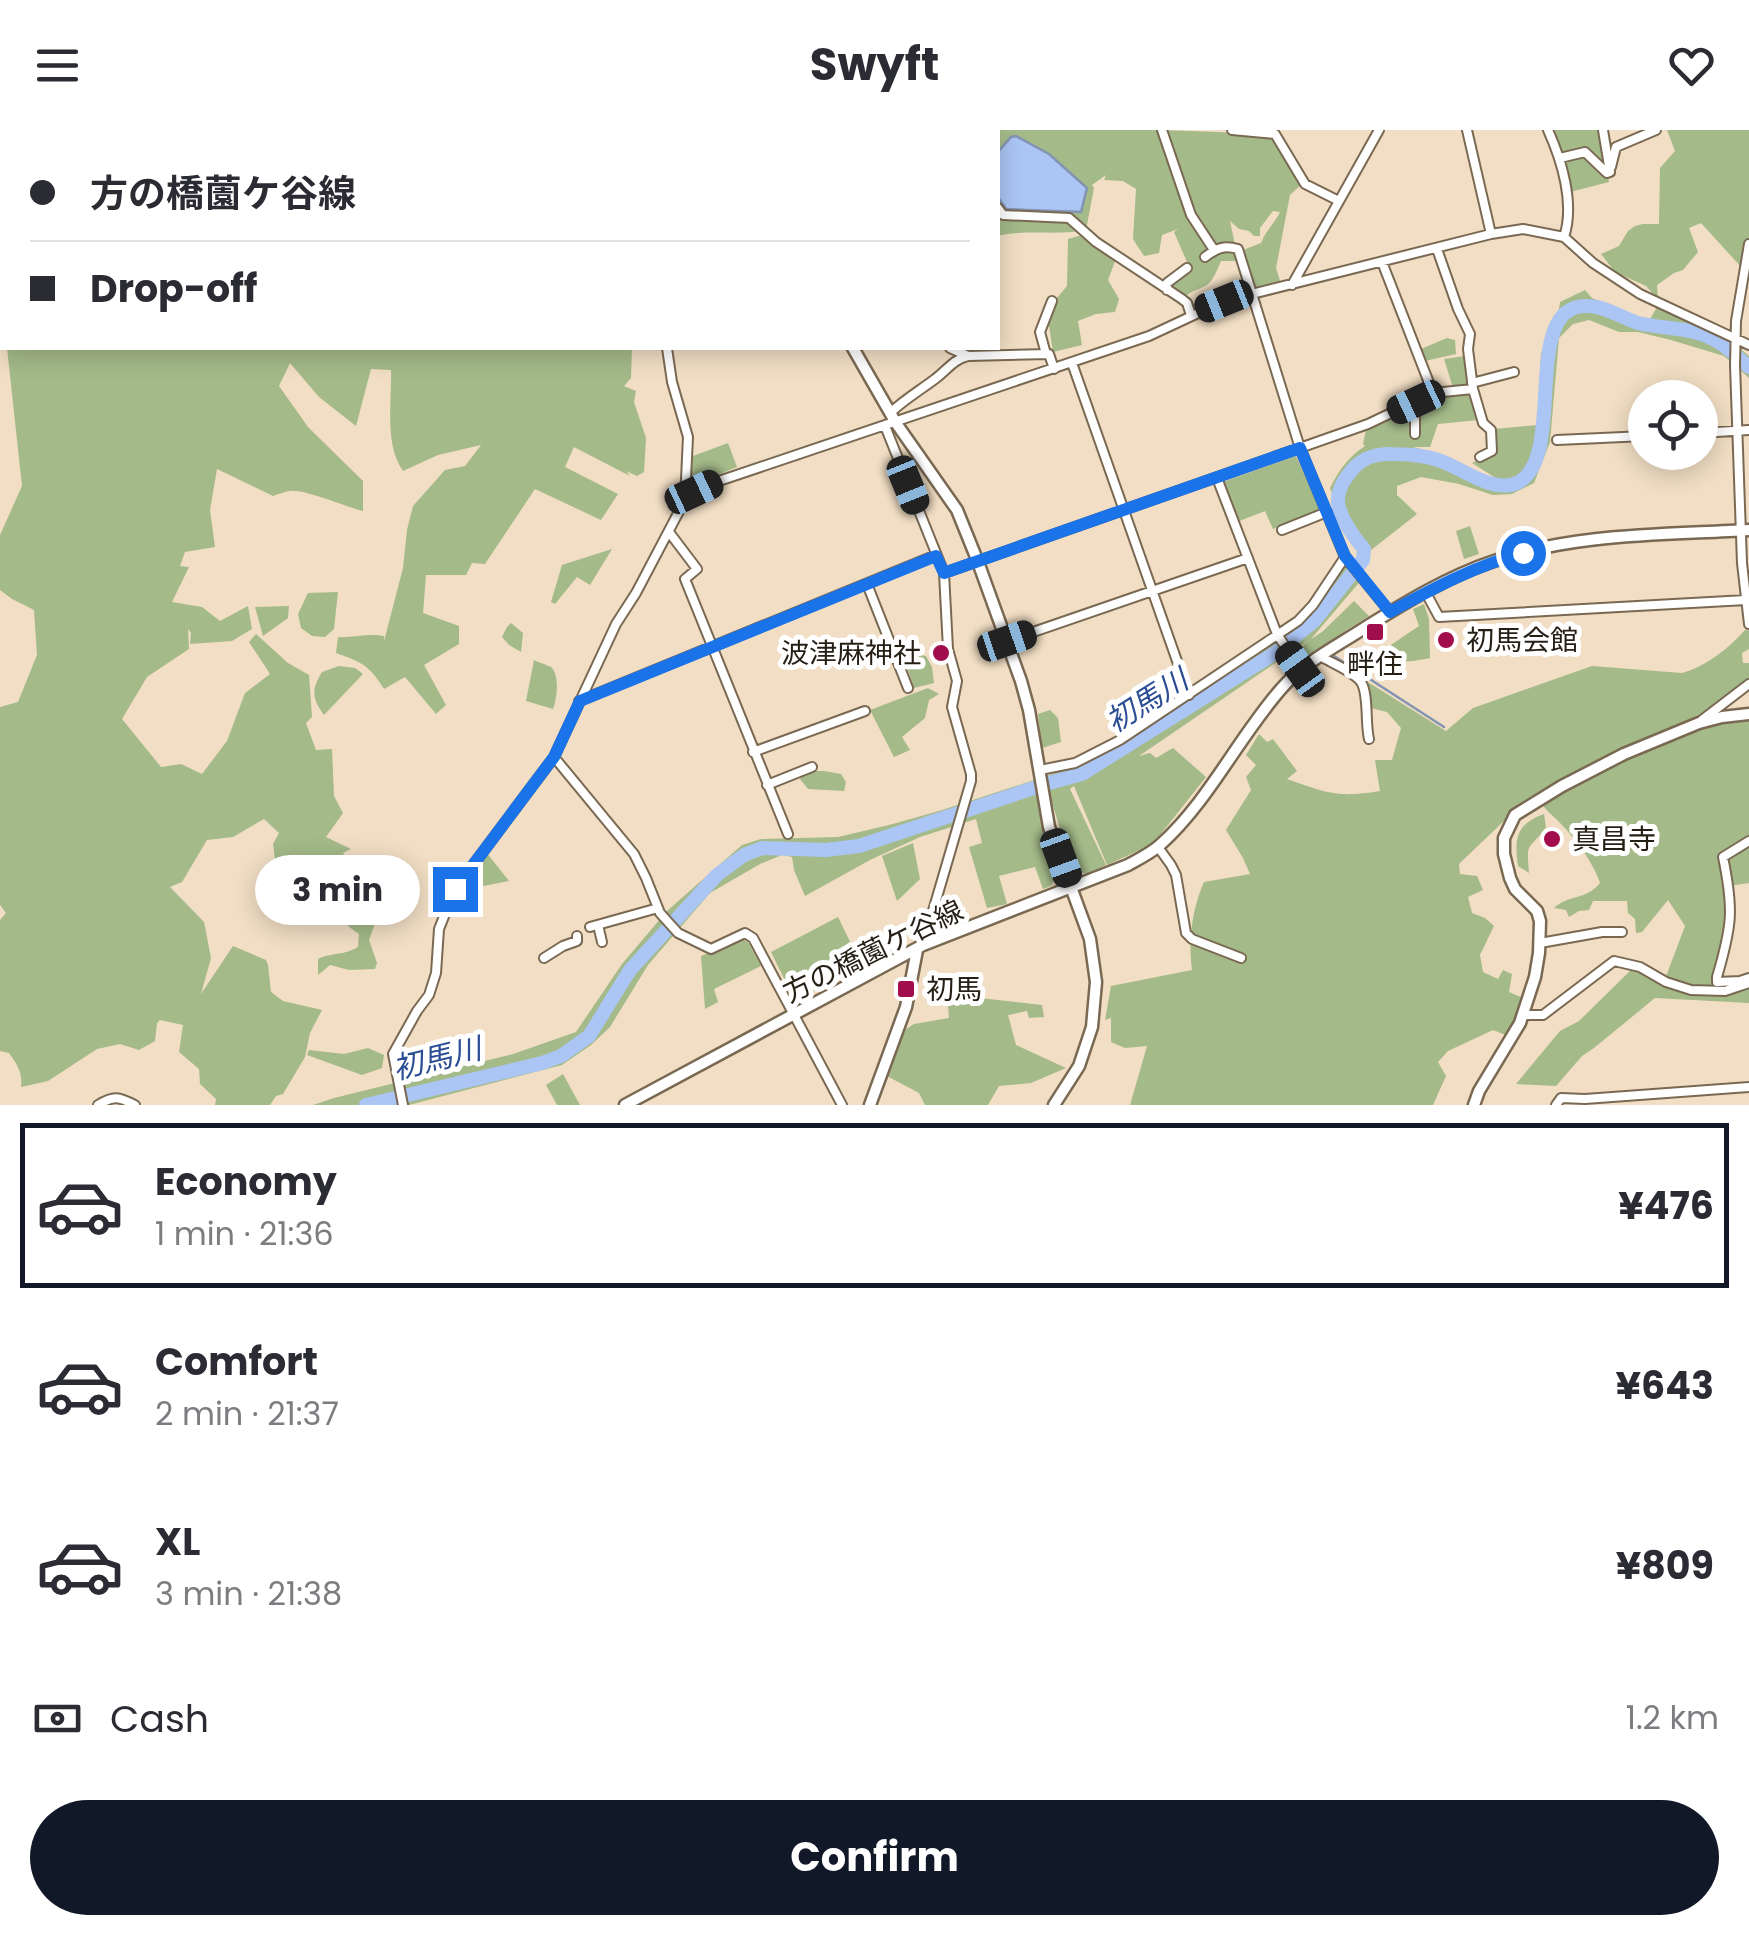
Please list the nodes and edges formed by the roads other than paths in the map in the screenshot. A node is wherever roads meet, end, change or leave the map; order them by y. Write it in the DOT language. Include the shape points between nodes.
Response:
graph roads {
  1 [pos="1162,130"];
  2 [pos="1232,130"];
  3 [pos="1379,130"];
  4 [pos="1467,130"];
  5 [pos="1548,130"];
  6 [pos="1602,130"];
  7 [pos="1656,130"];
  8 [pos="1253,131"];
  9 [pos="1560,158"];
  10 [pos="1610,172"];
  11 [pos="1339,201"];
  12 [pos="1000,211"];
  13 [pos="1491,234"];
  14 [pos="1564,237"];
  15 [pos="1749,244"];
  16 [pos="1437,249"];
  17 [pos="1214,250"];
  18 [pos="1205,257"];
  19 [pos="1382,262"];
  20 [pos="1187,268"];
  21 [pos="1292,284"];
  22 [pos="1166,290"];
  23 [pos="1252,295"];
  24 [pos="1052,301"];
  25 [pos="1191,314"];
  26 [pos="1736,338"];
  27 [pos="1749,345"];
  28 [pos="667,350"];
  29 [pos="853,350"];
  30 [pos="954,350"];
  31 [pos="1046,354"];
  32 [pos="968,356"];
  33 [pos="1072,362"];
  34 [pos="1054,369"];
  35 [pos="1514,372"];
  36 [pos="1472,386"];
  37 [pos="1432,393"];
  38 [pos="1416,402"];
  39 [pos="890,421"];
  40 [pos="1749,430"];
  41 [pos="1737,431"];
  42 [pos="1718,432"];
  43 [pos="1415,434"];
  44 [pos="1628,437"];
  45 [pos="1557,440"];
  46 [pos="1300,448"];
  47 [pos="1480,456"];
  48 [pos="1217,478"];
  49 [pos="685,500"];
  50 [pos="1123,510"];
  51 [pos="1326,512"];
  52 [pos="1282,530"];
  53 [pos="1745,530"];
  54 [pos="669,532"];
  55 [pos="936,556"];
  56 [pos="1248,558"];
  57 [pos="1347,558"];
  58 [pos="978,562"];
  59 [pos="944,573"];
  60 [pos="867,584"];
  61 [pos="1152,591"];
  62 [pos="1426,593"];
  63 [pos="1747,600"];
  64 [pos="1390,612"];
  65 [pos="1749,624"];
  66 [pos="1277,636"];
  67 [pos="1007,641"];
  68 [pos="712,647"];
  69 [pos="1320,656"];
  70 [pos="1300,669"];
  71 [pos="1749,684"];
  72 [pos="908,688"];
  73 [pos="1189,695"];
  74 [pos="580,701"];
  75 [pos="865,710"];
  76 [pos="1749,714"];
  77 [pos="1699,723"];
  78 [pos="1368,739"];
  79 [pos="754,752"];
  80 [pos="554,757"];
  81 [pos="812,767"];
  82 [pos="1040,772"];
  83 [pos="768,785"];
  84 [pos="788,834"];
  85 [pos="1749,841"];
  86 [pos="1158,847"];
  87 [pos="1072,888"];
  88 [pos="661,912"];
  89 [pos="1622,932"];
  90 [pos="577,936"];
  91 [pos="602,942"];
  92 [pos="1540,943"];
  93 [pos="920,948"];
  94 [pos="544,958"];
  95 [pos="1241,958"];
  96 [pos="1749,981"];
  97 [pos="793,1014"];
  98 [pos="1524,1015"];
  99 [pos="1749,1087"];
  100 [pos="1585,1102"];
  101 [pos="98,1105"];
  102 [pos="136,1105"];
  103 [pos="403,1105"];
  104 [pos="625,1105"];
  105 [pos="842,1105"];
  106 [pos="870,1105"];
  107 [pos="1054,1105"];
  108 [pos="1474,1105"];
  109 [pos="1556,1105"];
  1 -- 17 [label="street" via="1191,215"];
  2 -- 8 [label="street"];
  3 -- 11 [label="street"];
  4 -- 13 [label="street"];
  5 -- 9 [label="street"];
  6 -- 10 [label="street"];
  7 -- 10 [label="street" via="1616,147"];
  8 -- 11 [label="street" via="1275,134 1306,184"];
  9 -- 10 [label="street" via="1585,152"];
  9 -- 14 [label="street"];
  11 -- 21 [label="street"];
  12 -- 22 [label="street" via="1069,218"];
  13 -- 14 [label="street" via="1523,228"];
  13 -- 16 [label="street"];
  14 -- 26 [label="street" via="1640,294"];
  15 -- 26 [label="street"];
  16 -- 19 [label="street"];
  16 -- 36 [label="street" via="1470,334"];
  17 -- 18 [label="street"];
  17 -- 23 [label="street" via="1238,248"];
  19 -- 21 [label="street"];
  19 -- 37 [label="street"];
  20 -- 22 [label="street"];
  21 -- 23 [label="street"];
  22 -- 25 [label="street"];
  23 -- 25 [label="street"];
  23 -- 46 [label="street"];
  24 -- 31 [label="street" via="1040,332"];
  25 -- 33 [label="street"];
  26 -- 27 [label="street"];
  26 -- 41 [label="street"];
  28 -- 49 [label="street" via="688,437"];
  29 -- 39 [label="street"];
  30 -- 32 [label="street"];
  31 -- 32 [label="street"];
  31 -- 34 [label="street"];
  32 -- 39 [label="street" via="906,397"];
  33 -- 34 [label="street"];
  33 -- 50 [label="street"];
  34 -- 39 [label="street"];
  35 -- 36 [label="street"];
  36 -- 37 [label="street"];
  36 -- 47 [label="street" via="1491,430 1492,452"];
  37 -- 38 [label="street"];
  38 -- 43 [label="street"];
  38 -- 46 [label="street"];
  39 -- 49 [label="street" via="714,483"];
  39 -- 55 [label="street"];
  39 -- 58 [label="street" via="957,510"];
  40 -- 41 [label="street"];
  41 -- 42 [label="street"];
  41 -- 53 [label="street"];
  44 -- 45 [label="street"];
  46 -- 48 [label="street"];
  46 -- 51 [label="street"];
  48 -- 50 [label="street"];
  48 -- 56 [label="street"];
  49 -- 54 [label="street"];
  50 -- 58 [label="street"];
  50 -- 61 [label="street"];
  51 -- 52 [label="street"];
  51 -- 57 [label="street"];
  53 -- 62 [label="street, 方の橋薗ケ谷線" via="1551,546 1496,560"];
  53 -- 63 [label="street"];
  54 -- 68 [label="street" via="697,569 684,579"];
  54 -- 74 [label="street"];
  55 -- 59 [label="street"];
  55 -- 60 [label="street"];
  56 -- 61 [label="street"];
  56 -- 66 [label="street"];
  57 -- 64 [label="street"];
  57 -- 66 [label="street" via="1298,621"];
  58 -- 59 [label="street"];
  58 -- 67 [label="street"];
  59 -- 93 [label="street" via="948,648 957,680 952,707 972,781"];
  60 -- 68 [label="street"];
  60 -- 72 [label="street"];
  61 -- 67 [label="street"];
  61 -- 73 [label="street"];
  62 -- 63 [label="street" via="1439,618"];
  62 -- 64 [label="street, 方の橋薗ケ谷線"];
  63 -- 65 [label="street"];
  64 -- 69 [label="street, 方の橋薗ケ谷線"];
  66 -- 70 [label="street"];
  66 -- 73 [label="street"];
  67 -- 82 [label="street"];
  68 -- 74 [label="street"];
  68 -- 79 [label="street"];
  69 -- 70 [label="street, 方の橋薗ケ谷線"];
  69 -- 78 [label="street" via="1360,680"];
  70 -- 86 [label="street, 方の橋薗ケ谷線"];
  71 -- 77 [label="street"];
  73 -- 82 [label="street" via="1090,756"];
  74 -- 80 [label="street"];
  75 -- 79 [label="street"];
  76 -- 77 [label="street"];
  77 -- 92 [label="street" via="1624,754 1515,815 1504,854 1516,889 1537,911"];
  79 -- 83 [label="street"];
  80 -- 88 [label="street" via="634,854"];
  80 -- 103 [label="street" via="445,910 429,995 393,1054"];
  81 -- 83 [label="street"];
  82 -- 87 [label="street" via="1049,827"];
  83 -- 84 [label="street"];
  85 -- 96 [label="street" via="1723,857 1732,916 1717,977"];
  86 -- 87 [label="street, 方の橋薗ケ谷線"];
  86 -- 95 [label="street" via="1176,875 1186,933"];
  87 -- 93 [label="street, 方の橋薗ケ谷線"];
  87 -- 107 [label="street" via="1094,955 1096,1007 1082,1058"];
  88 -- 91 [label="street" via="594,926"];
  88 -- 97 [label="street" via="678,933 711,948 745,933 753,938"];
  89 -- 92 [label="street"];
  90 -- 94 [label="street"];
  92 -- 98 [label="street"];
  93 -- 97 [label="street, 方の橋薗ケ谷線"];
  93 -- 106 [label="street"];
  96 -- 98 [label="street" via="1725,990 1691,990 1614,961 1543,1014"];
  97 -- 104 [label="street, 方の橋薗ケ谷線"];
  97 -- 105 [label="street"];
  98 -- 108 [label="street"];
  99 -- 100 [label="street"];
  100 -- 109 [label="street" via="1561,1098"];
  101 -- 102 [label="street" via="118,1096"];
}
